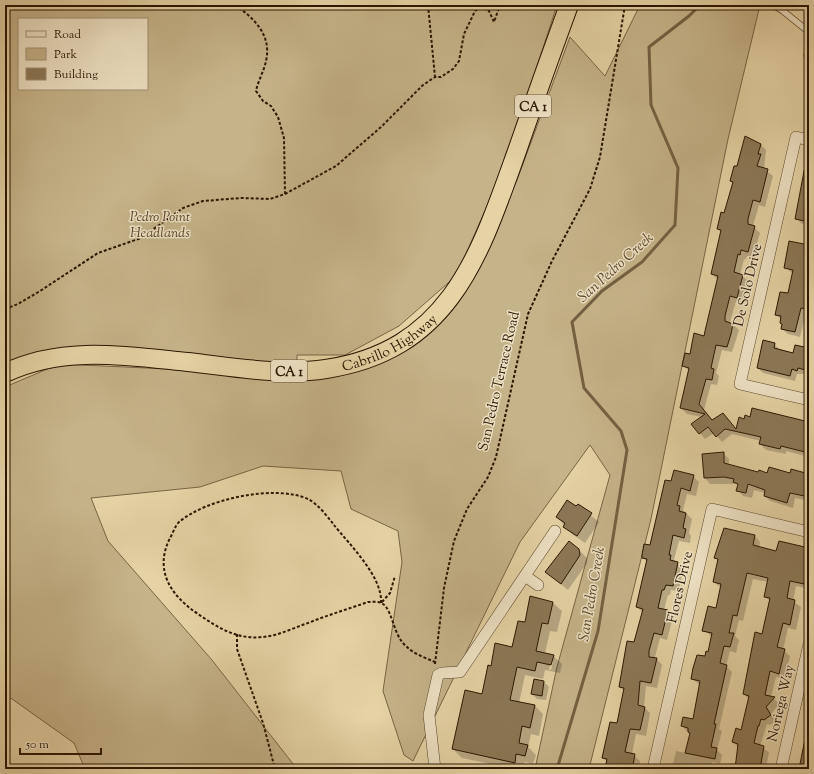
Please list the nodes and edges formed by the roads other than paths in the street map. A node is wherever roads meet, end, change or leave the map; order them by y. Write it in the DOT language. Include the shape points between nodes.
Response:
graph roads {
  1 [pos="568,5"];
  2 [pos="773,5"];
  3 [pos="809,32"];
  4 [pos="809,46"];
  5 [pos="809,59"];
  6 [pos="809,140"];
  7 [pos="5,373"];
  8 [pos="809,400"];
  9 [pos="555,531"];
  10 [pos="809,532"];
  11 [pos="526,576"];
  12 [pos="538,585"];
  13 [pos="809,644"];
  14 [pos="435,769"];
  15 [pos="458,769"];
  16 [pos="468,769"];
  17 [pos="653,769"];
  18 [pos="781,769"];
  1 -- 7 [label="highway, Cabrillo Highway / CA 1" via="500,201 477,257 442,307 424,326 405,340 363,360 334,368 305,371 86,354 40,360"];
  2 -- 3 [label="lane"];
  4 -- 5 [label="lane"];
  6 -- 8 [label="street, De Solo Drive" via="796,137 740,384"];
  9 -- 11 [label="street"];
  10 -- 17 [label="street, Flores Drive" via="712,509"];
  11 -- 12 [label="street"];
  11 -- 14 [label="street" via="460,672 438,675 429,715"];
  13 -- 18 [label="street, Noriega Way"];
  15 -- 16 [label="lane"];
}
